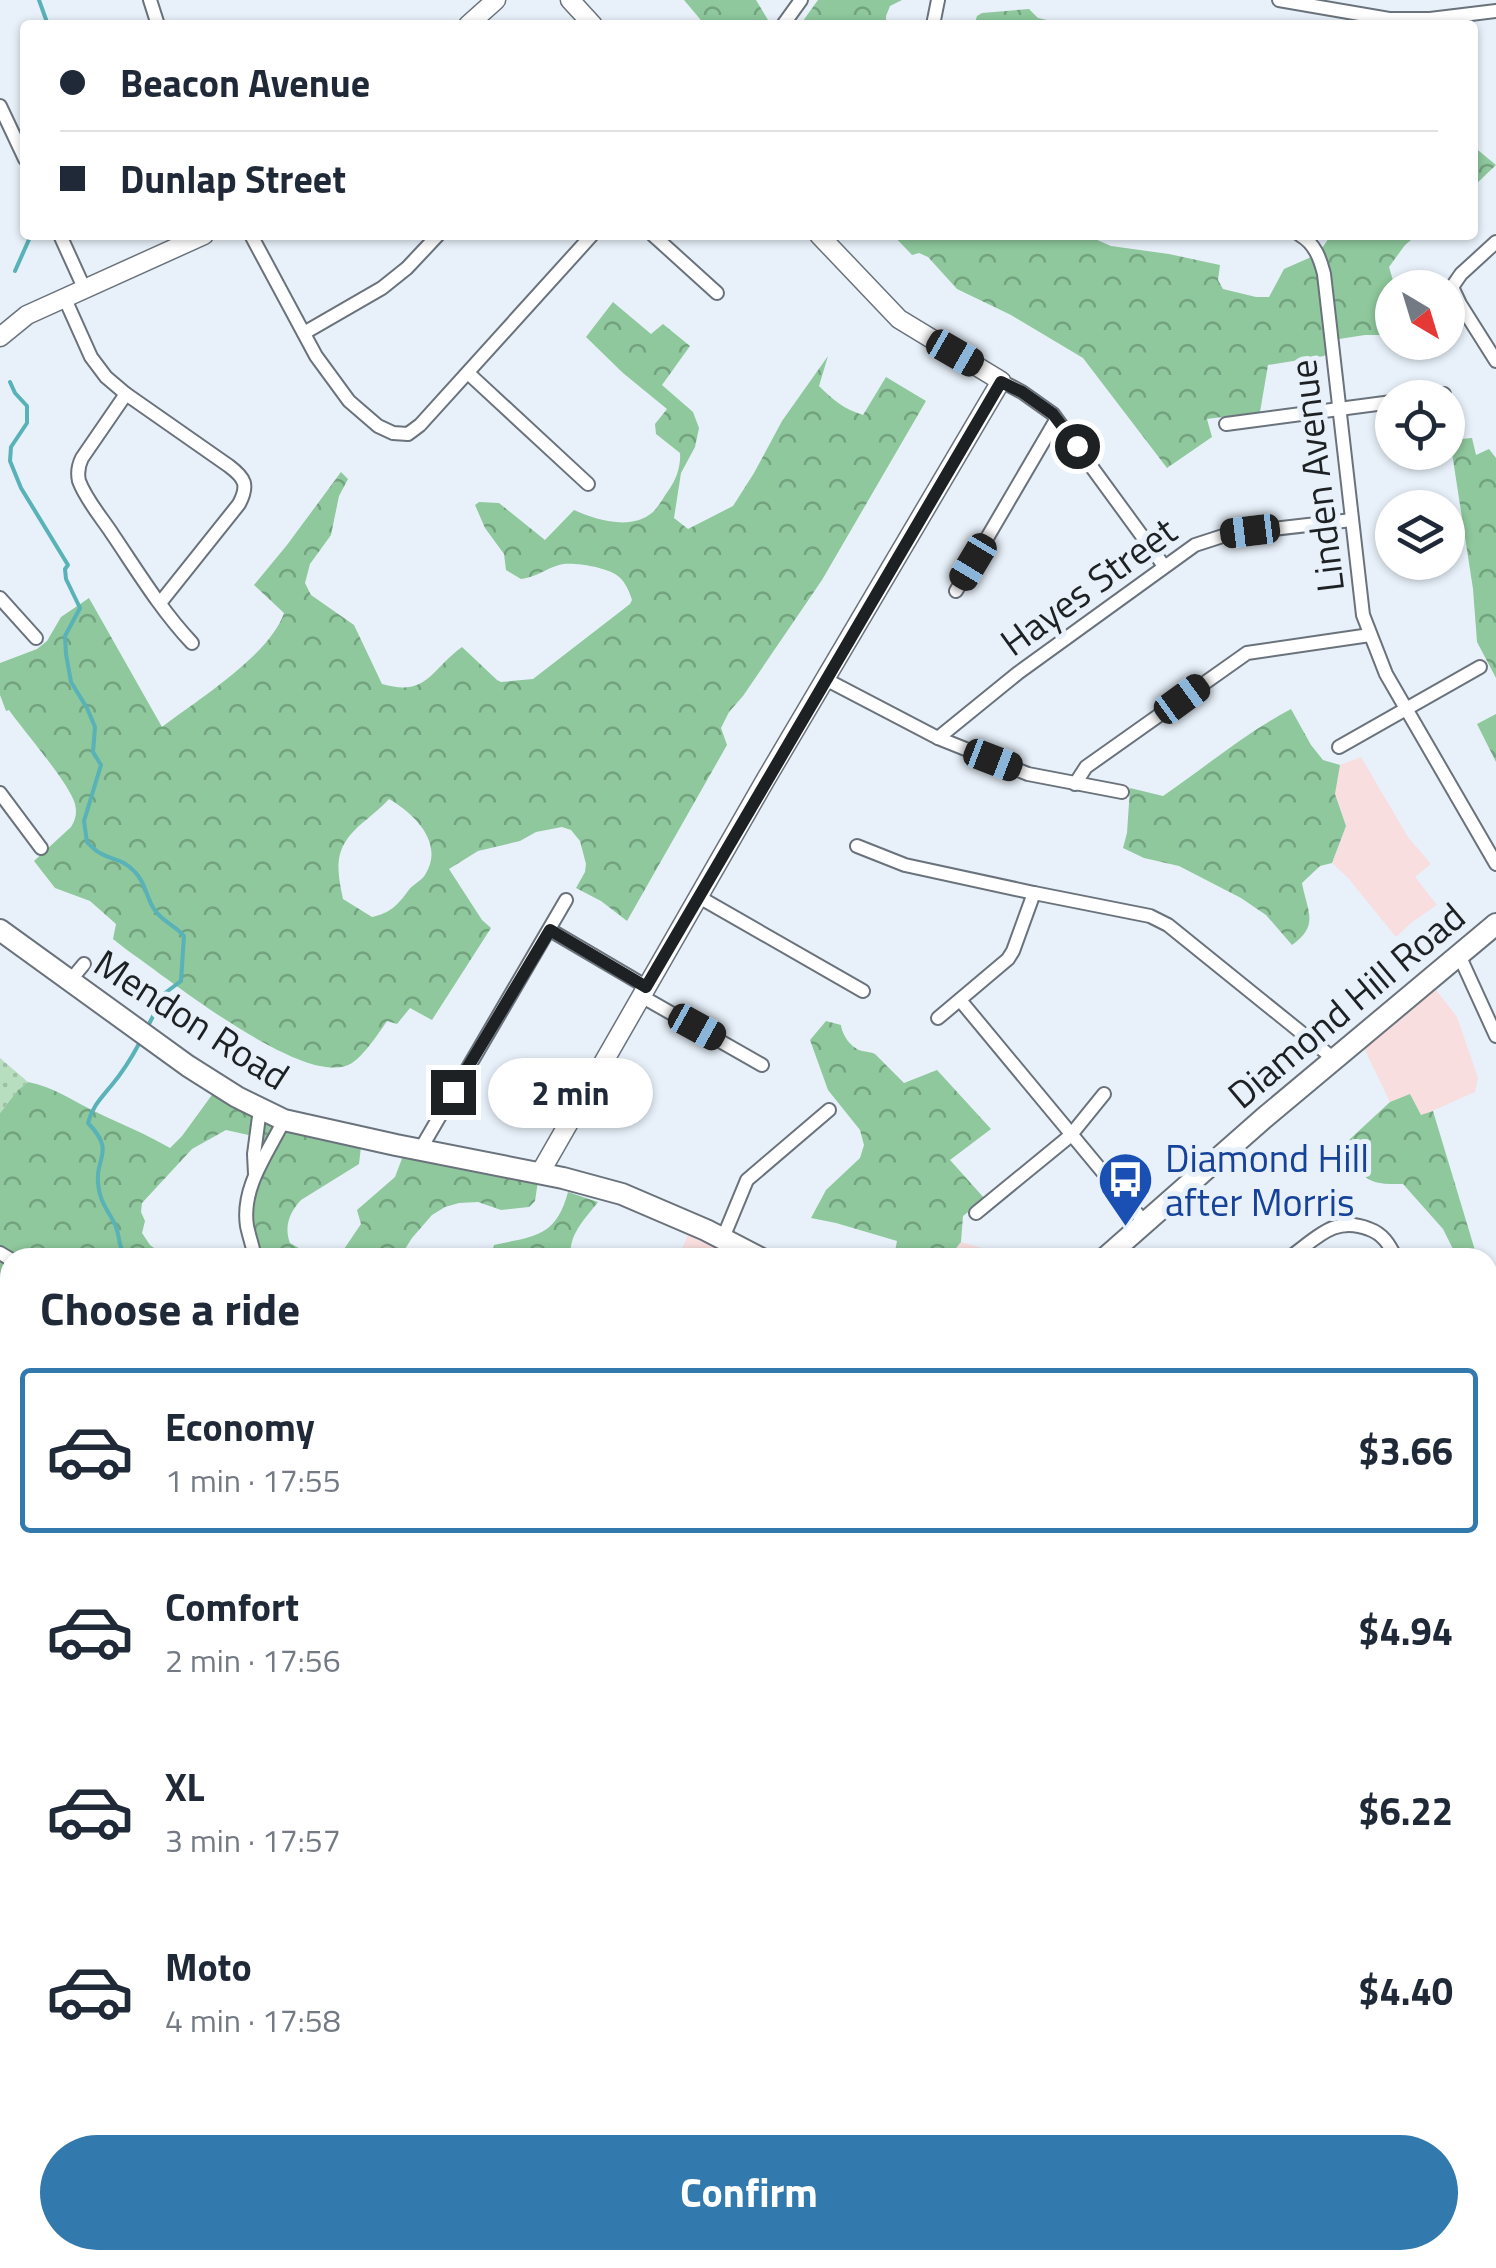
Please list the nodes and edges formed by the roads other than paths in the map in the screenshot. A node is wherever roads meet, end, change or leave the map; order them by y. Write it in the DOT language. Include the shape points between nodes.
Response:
graph roads {
  1 [pos="496,0"];
  2 [pos="570,0"];
  3 [pos="1279,0"];
  4 [pos="1496,10"];
  5 [pos="474,20"];
  6 [pos="589,20"];
  7 [pos="0,106"];
  8 [pos="20,135"];
  9 [pos="62,240"];
  10 [pos="193,240"];
  11 [pos="254,240"];
  12 [pos="433,240"];
  13 [pos="588,240"];
  14 [pos="659,240"];
  15 [pos="824,240"];
  16 [pos="1306,240"];
  17 [pos="1496,242"];
  18 [pos="85,290"];
  19 [pos="718,293"];
  20 [pos="65,299"];
  21 [pos="304,334"];
  22 [pos="0,337"];
  23 [pos="1496,360"];
  24 [pos="468,373"];
  25 [pos="1001,382"];
  26 [pos="126,394"];
  27 [pos="1375,404"];
  28 [pos="1338,409"];
  29 [pos="1056,420"];
  30 [pos="1226,424"];
  31 [pos="588,484"];
  32 [pos="1352,520"];
  33 [pos="1164,566"];
  34 [pos="956,591"];
  35 [pos="0,598"];
  36 [pos="160,603"];
  37 [pos="1370,635"];
  38 [pos="36,638"];
  39 [pos="192,643"];
  40 [pos="1480,666"];
  41 [pos="827,680"];
  42 [pos="1406,708"];
  43 [pos="938,738"];
  44 [pos="1339,746"];
  45 [pos="1076,784"];
  46 [pos="1122,792"];
  47 [pos="0,794"];
  48 [pos="857,846"];
  49 [pos="41,848"];
  50 [pos="1496,864"];
  51 [pos="1034,893"];
  52 [pos="699,897"];
  53 [pos="566,900"];
  54 [pos="1496,924"];
  55 [pos="0,930"];
  56 [pos="550,930"];
  57 [pos="1459,955"];
  58 [pos="84,964"];
  59 [pos="69,982"];
  60 [pos="862,990"];
  61 [pos="644,992"];
  62 [pos="960,1000"];
  63 [pos="938,1018"];
  64 [pos="1496,1036"];
  65 [pos="1334,1060"];
  66 [pos="762,1065"];
  67 [pos="1104,1094"];
  68 [pos="260,1109"];
  69 [pos="830,1110"];
  70 [pos="284,1120"];
  71 [pos="1070,1136"];
  72 [pos="420,1150"];
  73 [pos="540,1173"];
  74 [pos="256,1174"];
  75 [pos="976,1213"];
  76 [pos="1145,1223"];
  77 [pos="723,1238"];
  78 [pos="253,1248"];
  79 [pos="742,1248"];
  80 [pos="1116,1248"];
  81 [pos="1303,1248"];
  82 [pos="1390,1248"];
  1 -- 5 [label="street"];
  2 -- 6 [label="street"];
  3 -- 4 [label="street" via="1408,20"];
  7 -- 8 [label="street"];
  9 -- 18 [label="street"];
  10 -- 18 [label="street"];
  11 -- 21 [label="street"];
  12 -- 21 [label="street" via="382,288"];
  13 -- 24 [label="street"];
  14 -- 19 [label="street"];
  15 -- 25 [label="street" via="900,319"];
  16 -- 28 [label="street, Linden Avenue" via="1321,261"];
  17 -- 23 [label="street" via="1452,288"];
  18 -- 20 [label="street"];
  20 -- 22 [label="street" via="26,316"];
  20 -- 26 [label="street" via="96,364"];
  21 -- 24 [label="street" via="350,401 393,433 420,425"];
  24 -- 31 [label="street"];
  25 -- 29 [label="street"];
  25 -- 41 [label="street"];
  26 -- 36 [label="street" via="82,458 78,478"];
  26 -- 36 [label="street" via="229,466 245,486 239,504"];
  27 -- 28 [label="street"];
  28 -- 30 [label="street"];
  28 -- 32 [label="street, Linden Avenue"];
  29 -- 33 [label="street"];
  29 -- 34 [label="street"];
  32 -- 33 [label="street, Hayes Street" via="1216,537"];
  32 -- 37 [label="street, Linden Avenue"];
  33 -- 43 [label="street, Hayes Street"];
  35 -- 38 [label="street"];
  36 -- 39 [label="street"];
  37 -- 42 [label="street, Linden Avenue"];
  37 -- 45 [label="street" via="1248,653 1086,767"];
  40 -- 42 [label="street"];
  41 -- 43 [label="street"];
  41 -- 52 [label="street"];
  42 -- 44 [label="street"];
  42 -- 50 [label="street, Linden Avenue"];
  43 -- 45 [label="street" via="1028,774"];
  45 -- 46 [label="street"];
  47 -- 49 [label="street"];
  48 -- 51 [label="street" via="905,865"];
  51 -- 62 [label="street" via="1008,959"];
  51 -- 65 [label="street" via="1168,925"];
  52 -- 60 [label="street"];
  52 -- 61 [label="street"];
  53 -- 56 [label="street"];
  54 -- 57 [label="main road, Diamond Hill Road"];
  55 -- 59 [label="main road, Mendon Road"];
  56 -- 61 [label="street"];
  56 -- 72 [label="street"];
  57 -- 64 [label="street"];
  57 -- 65 [label="main road, Diamond Hill Road"];
  58 -- 59 [label="street"];
  59 -- 68 [label="main road, Mendon Road"];
  61 -- 66 [label="street"];
  61 -- 73 [label="street"];
  62 -- 63 [label="street"];
  62 -- 71 [label="street"];
  65 -- 76 [label="main road, Diamond Hill Road"];
  67 -- 71 [label="street"];
  68 -- 70 [label="main road, Mendon Road"];
  68 -- 74 [label="street"];
  69 -- 77 [label="street" via="747,1180"];
  70 -- 72 [label="main road, Mendon Road"];
  70 -- 74 [label="street"];
  71 -- 75 [label="street"];
  71 -- 76 [label="street"];
  72 -- 73 [label="main road, Mendon Road"];
  73 -- 77 [label="main road, Mendon Road" via="641,1200"];
  74 -- 78 [label="street" via="246,1205"];
  76 -- 80 [label="main road, Diamond Hill Road"];
  77 -- 79 [label="main road, Mendon Road"];
  81 -- 82 [label="street" via="1326,1231 1352,1224 1376,1232"];
}
